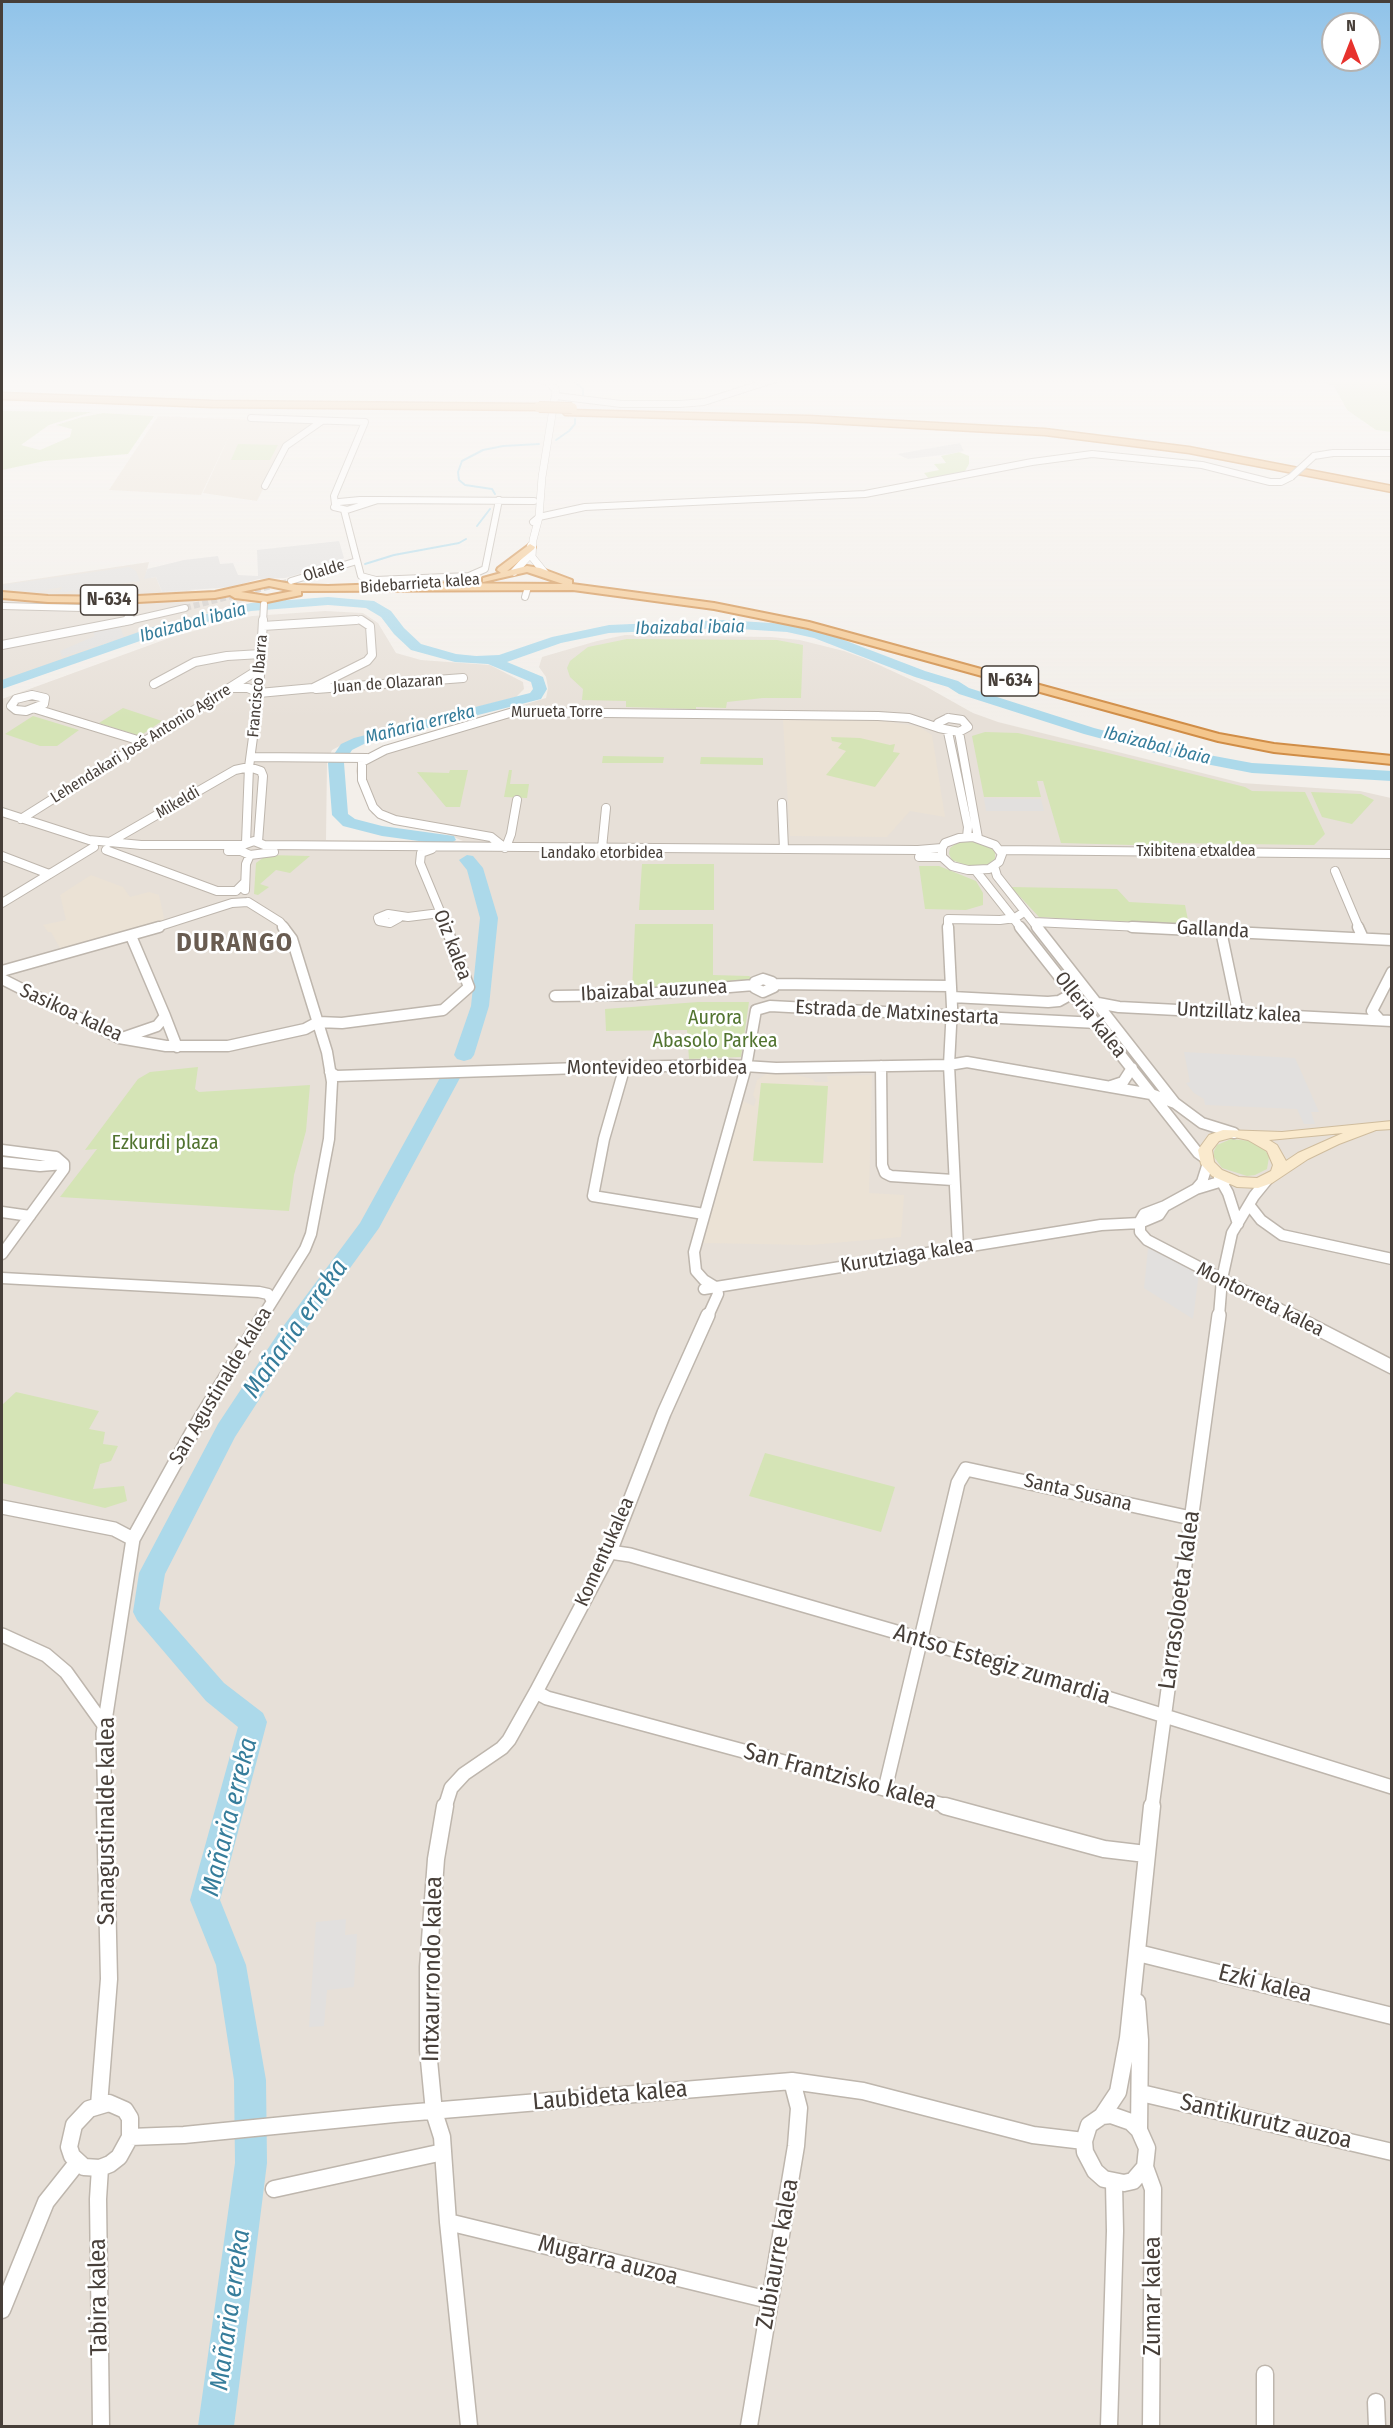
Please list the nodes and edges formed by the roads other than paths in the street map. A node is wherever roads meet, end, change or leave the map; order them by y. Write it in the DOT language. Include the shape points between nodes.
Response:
graph roads {
  1 [pos="338,492"];
  2 [pos="537,492"];
  3 [pos="539,492"];
  4 [pos="541,492"];
  5 [pos="869,492"];
  6 [pos="335,500"];
  7 [pos="499,500"];
  8 [pos="534,501"];
  9 [pos="351,502"];
  10 [pos="344,510"];
  11 [pos="536,520"];
  12 [pos="532,545"];
  13 [pos="357,561"];
  14 [pos="513,573"];
  15 [pos="546,574"];
  16 [pos="401,587"];
  17 [pos="526,590"];
  18 [pos="268,594"];
  19 [pos="631,594"];
  20 [pos="2,598"];
  21 [pos="185,608"];
  22 [pos="124,622"];
  23 [pos="263,626"];
  24 [pos="2,645"];
  25 [pos="261,654"];
  26 [pos="261,669"];
  27 [pos="463,678"];
  28 [pos="154,684"];
  29 [pos="232,688"];
  30 [pos="313,688"];
  31 [pos="259,693"];
  32 [pos="36,709"];
  33 [pos="939,728"];
  34 [pos="948,732"];
  35 [pos="959,732"];
  36 [pos="144,742"];
  37 [pos="252,757"];
  38 [pos="363,757"];
  39 [pos="1392,760"];
  40 [pos="249,767"];
  41 [pos="517,800"];
  42 [pos="782,803"];
  43 [pos="606,808"];
  44 [pos="2,812"];
  45 [pos="21,819"];
  46 [pos="57,832"];
  47 [pos="967,837"];
  48 [pos="978,838"];
  49 [pos="261,846"];
  50 [pos="107,847"];
  51 [pos="453,847"];
  52 [pos="506,847"];
  53 [pos="94,848"];
  54 [pos="245,848"];
  55 [pos="602,848"];
  56 [pos="784,849"];
  57 [pos="421,853"];
  58 [pos="479,853"];
  59 [pos="942,853"];
  60 [pos="1001,854"];
  61 [pos="1392,854"];
  62 [pos="2,856"];
  63 [pos="1392,861"];
  64 [pos="994,866"];
  65 [pos="976,871"];
  66 [pos="1335,871"];
  67 [pos="49,874"];
  68 [pos="244,882"];
  69 [pos="217,891"];
  70 [pos="3,901"];
  71 [pos="248,902"];
  72 [pos="232,903"];
  73 [pos="1024,912"];
  74 [pos="440,913"];
  75 [pos="399,918"];
  76 [pos="1014,918"];
  77 [pos="1034,922"];
  78 [pos="1221,931"];
  79 [pos="131,936"];
  80 [pos="1363,938"];
  81 [pos="1392,940"];
  82 [pos="6,970"];
  83 [pos="1392,972"];
  84 [pos="4,981"];
  85 [pos="950,986"];
  86 [pos="1071,991"];
  87 [pos="555,996"];
  88 [pos="952,997"];
  89 [pos="1098,1004"];
  90 [pos="1238,1012"];
  91 [pos="165,1016"];
  92 [pos="951,1017"];
  93 [pos="1380,1020"];
  94 [pos="1392,1021"];
  95 [pos="318,1022"];
  96 [pos="1097,1023"];
  97 [pos="119,1038"];
  98 [pos="177,1047"];
  99 [pos="949,1050"];
  100 [pos="968,1062"];
  101 [pos="935,1065"];
  102 [pos="949,1065"];
  103 [pos="625,1066"];
  104 [pos="881,1066"];
  105 [pos="746,1067"];
  106 [pos="1132,1068"];
  107 [pos="330,1072"];
  108 [pos="950,1079"];
  109 [pos="1111,1086"];
  110 [pos="1151,1094"];
  111 [pos="1175,1103"];
  112 [pos="1392,1125"];
  113 [pos="1372,1127"];
  114 [pos="1234,1133"];
  115 [pos="1251,1136"];
  116 [pos="2,1150"];
  117 [pos="1206,1160"];
  118 [pos="2,1162"];
  119 [pos="64,1164"];
  120 [pos="1272,1176"];
  121 [pos="1223,1178"];
  122 [pos="953,1180"];
  123 [pos="1196,1189"];
  124 [pos="1250,1206"];
  125 [pos="2,1212"];
  126 [pos="704,1214"];
  127 [pos="30,1216"];
  128 [pos="1238,1224"];
  129 [pos="1141,1228"];
  130 [pos="958,1247"];
  131 [pos="2,1254"];
  132 [pos="1392,1259"];
  133 [pos="2,1278"];
  134 [pos="1222,1279"];
  135 [pos="717,1288"];
  136 [pos="704,1289"];
  137 [pos="272,1301"];
  138 [pos="1392,1367"];
  139 [pos="2,1507"];
  140 [pos="1191,1518"];
  141 [pos="133,1539"];
  142 [pos="610,1552"];
  143 [pos="2,1635"];
  144 [pos="920,1639"];
  145 [pos="536,1692"];
  146 [pos="1164,1716"];
  147 [pos="104,1725"];
  148 [pos="1392,1787"];
  149 [pos="451,1788"];
  150 [pos="885,1789"];
  151 [pos="1146,1854"];
  152 [pos="1138,1953"];
  153 [pos="1135,1978"];
  154 [pos="1392,2016"];
  155 [pos="792,2081"];
  156 [pos="1141,2093"];
  157 [pos="99,2105"];
  158 [pos="434,2112"];
  159 [pos="1102,2116"];
  160 [pos="1139,2130"];
  161 [pos="130,2137"];
  162 [pos="1084,2141"];
  163 [pos="1392,2151"];
  164 [pos="443,2152"];
  165 [pos="77,2163"];
  166 [pos="1145,2167"];
  167 [pos="100,2168"];
  168 [pos="1114,2183"];
  169 [pos="274,2189"];
  170 [pos="448,2222"];
  171 [pos="770,2300"];
  172 [pos="2,2310"];
  173 [pos="1264,2374"];
  174 [pos="1376,2402"];
  175 [pos="101,2427"];
  176 [pos="469,2427"];
  177 [pos="749,2427"];
  178 [pos="1109,2427"];
  179 [pos="1151,2427"];
  180 [pos="1265,2427"];
  181 [pos="1377,2427"];
  1 -- 6 [label="street"];
  2 -- 8 [label="street"];
  3 -- 8 [label="street"];
  4 -- 11 [label="street"];
  5 -- 11 [label="street, bridge" via="571,508"];
  6 -- 9 [label="street"];
  6 -- 10 [label="street" via="336,508"];
  7 -- 8 [label="street"];
  7 -- 9 [label="street"];
  7 -- 13 [label="street" via="485,568 475,575 376,580 361,576"];
  8 -- 11 [label="street"];
  8 -- 11 [label="street"];
  9 -- 10 [label="street"];
  10 -- 13 [label="street"];
  11 -- 12 [label="street"];
  12 -- 14 [label="street"];
  12 -- 15 [label="street" via="532,557"];
  12 -- 16 [label="highway" via="512,565 481,579"];
  12 -- 19 [label="highway" via="545,561 564,574"];
  13 -- 18 [label="street, Olalde"];
  14 -- 15 [label="highway, N-634" via="527,569"];
  14 -- 16 [label="highway, Bidebarrieta kalea / N-634" via="479,582"];
  14 -- 17 [label="highway" via="508,581"];
  15 -- 17 [label="highway" via="544,583"];
  15 -- 19 [label="highway, N-634" via="575,584"];
  16 -- 17 [label="highway, N-634"];
  16 -- 18 [label="highway, Bidebarrieta kalea / N-634"];
  17 -- 19 [label="highway, N-634" via="573,587"];
  18 -- 20 [label="highway, N-634" via="118,600"];
  18 -- 23 [label="street, Francisco Ibarra"];
  19 -- 39 [label="highway, N-634" via="809,625 1218,737 1274,748"];
  20 -- 22 [label="street" via="121,609 130,615"];
  21 -- 22 [label="street"];
  22 -- 24 [label="street"];
  23 -- 25 [label="street, Francisco Ibarra"];
  23 -- 30 [label="street, Juan de Olazaran" via="351,620 361,620 370,626 370,658"];
  25 -- 26 [label="street, Francisco Ibarra"];
  25 -- 28 [label="street" via="195,662"];
  26 -- 29 [label="street, Lehendakari José Antonio Agirre"];
  26 -- 31 [label="street, Francisco Ibarra"];
  27 -- 30 [label="street, Juan de Olazaran"];
  29 -- 31 [label="street, Juan de Olazaran"];
  29 -- 36 [label="street, Lehendakari José Antonio Agirre"];
  30 -- 31 [label="street, Juan de Olazaran"];
  31 -- 37 [label="street, Francisco Ibarra"];
  32 -- 36 [label="street"];
  33 -- 34 [label="street, Murueta Torre"];
  33 -- 35 [label="street" via="938,723 944,719 958,718 968,727"];
  33 -- 38 [label="street, Murueta Torre" via="909,718 878,716 513,712"];
  34 -- 35 [label="street"];
  34 -- 47 [label="street"];
  35 -- 48 [label="street"];
  36 -- 45 [label="street, Lehendakari José Antonio Agirre"];
  37 -- 38 [label="street"];
  37 -- 40 [label="street, Francisco Ibarra"];
  38 -- 52 [label="street" via="362,780 380,814 491,837"];
  40 -- 49 [label="street" via="261,771 263,776"];
  40 -- 50 [label="street, Mikeldi" via="235,770"];
  40 -- 54 [label="street, Francisco Ibarra"];
  41 -- 52 [label="street"];
  42 -- 56 [label="street"];
  43 -- 55 [label="street"];
  44 -- 45 [label="street"];
  45 -- 46 [label="street"];
  46 -- 50 [label="street"];
  46 -- 53 [label="street"];
  47 -- 48 [label="street"];
  47 -- 59 [label="street" via="951,840"];
  48 -- 60 [label="street" via="988,841"];
  49 -- 51 [label="street, Landako etorbidea"];
  49 -- 54 [label="street"];
  49 -- 57 [label="street, Landako etorbidea"];
  50 -- 53 [label="street"];
  50 -- 54 [label="street"];
  50 -- 69 [label="street"];
  51 -- 52 [label="street, Landako etorbidea"];
  51 -- 57 [label="street"];
  52 -- 55 [label="street, Landako etorbidea"];
  52 -- 58 [label="street"];
  53 -- 67 [label="street"];
  54 -- 68 [label="street, Francisco Ibarra"];
  55 -- 56 [label="street, Landako etorbidea"];
  56 -- 59 [label="street, Landako etorbidea"];
  57 -- 58 [label="street, Landako etorbidea"];
  57 -- 74 [label="street, Oiz kalea" via="420,863"];
  58 -- 59 [label="street, Landako etorbidea"];
  59 -- 65 [label="street" via="959,869"];
  60 -- 61 [label="street, Txibitena etxaldea"];
  60 -- 63 [label="street, Txibitena etxaldea"];
  60 -- 64 [label="street"];
  62 -- 67 [label="street"];
  64 -- 65 [label="street"];
  64 -- 73 [label="street, Olleria kalea"];
  65 -- 76 [label="street, Olleria kalea"];
  66 -- 80 [label="street"];
  67 -- 70 [label="street"];
  68 -- 69 [label="street" via="236,891"];
  68 -- 71 [label="street"];
  69 -- 72 [label="street"];
  71 -- 72 [label="street"];
  71 -- 95 [label="street, San Agustinalde kalea" via="286,928"];
  72 -- 79 [label="street"];
  73 -- 76 [label="street"];
  73 -- 77 [label="street, Olleria kalea"];
  74 -- 75 [label="street"];
  74 -- 95 [label="street, Oiz kalea" via="469,983 449,1007 436,1012 342,1023"];
  76 -- 85 [label="street" via="948,919"];
  76 -- 86 [label="street, Olleria kalea"];
  77 -- 78 [label="street, Gallanda"];
  77 -- 89 [label="street, Olleria kalea"];
  78 -- 80 [label="street, Gallanda"];
  78 -- 90 [label="street"];
  79 -- 82 [label="street"];
  79 -- 91 [label="street"];
  80 -- 81 [label="street, Gallanda"];
  82 -- 84 [label="street"];
  83 -- 93 [label="street" via="1372,1011"];
  84 -- 97 [label="street, Sasikoa kalea"];
  85 -- 87 [label="street, Ibaizabal auzunea" via="774,984 763,992 754,985"];
  85 -- 88 [label="street"];
  86 -- 88 [label="street" via="1059,1001 1048,1002"];
  86 -- 96 [label="street, Olleria kalea"];
  88 -- 92 [label="street"];
  89 -- 90 [label="street, Untzillatz kalea"];
  89 -- 111 [label="street, Olleria kalea"];
  90 -- 93 [label="street, Untzillatz kalea"];
  91 -- 97 [label="street" via="157,1026"];
  91 -- 98 [label="street"];
  92 -- 96 [label="street, Estrada de Matxinestarta"];
  92 -- 99 [label="street"];
  92 -- 105 [label="street, Estrada de Matxinestarta" via="770,1006 756,1010"];
  93 -- 94 [label="street, Untzillatz kalea"];
  95 -- 98 [label="street, Sasikoa kalea" via="253,1042"];
  95 -- 107 [label="street, San Agustinalde kalea"];
  96 -- 106 [label="street, Olleria kalea"];
  97 -- 98 [label="street, Sasikoa kalea"];
  99 -- 100 [label="street"];
  99 -- 102 [label="street"];
  100 -- 102 [label="street, Montevideo etorbidea"];
  100 -- 109 [label="street"];
  101 -- 102 [label="street, Montevideo etorbidea"];
  101 -- 104 [label="street, Montevideo etorbidea"];
  101 -- 108 [label="street"];
  102 -- 108 [label="street"];
  103 -- 105 [label="street, Montevideo etorbidea"];
  103 -- 107 [label="street, Montevideo etorbidea" via="336,1076"];
  103 -- 126 [label="street" via="593,1196"];
  104 -- 105 [label="street, Montevideo etorbidea"];
  104 -- 122 [label="street" via="885,1173"];
  105 -- 126 [label="street"];
  106 -- 109 [label="street" via="1123,1082"];
  106 -- 110 [label="street, Olleria kalea"];
  107 -- 137 [label="street, San Agustinalde kalea" via="329,1139 311,1234"];
  108 -- 122 [label="street"];
  109 -- 110 [label="street"];
  110 -- 111 [label="street"];
  110 -- 117 [label="street, Olleria kalea"];
  111 -- 114 [label="street, Olleria kalea" via="1202,1124"];
  112 -- 113 [label="main road"];
  113 -- 115 [label="main road"];
  113 -- 120 [label="main road" via="1334,1141"];
  114 -- 115 [label="main road"];
  114 -- 117 [label="main road" via="1214,1138 1205,1150"];
  115 -- 120 [label="main road" via="1263,1141 1278,1156 1280,1165"];
  116 -- 119 [label="street" via="56,1156"];
  117 -- 121 [label="main road"];
  117 -- 123 [label="street" via="1202,1182"];
  118 -- 119 [label="street"];
  119 -- 127 [label="street"];
  120 -- 121 [label="main road" via="1248,1183"];
  120 -- 124 [label="street, Larrasoloeta kalea"];
  121 -- 123 [label="street"];
  121 -- 128 [label="street"];
  122 -- 130 [label="street"];
  123 -- 129 [label="street" via="1165,1206"];
  124 -- 128 [label="street, Larrasoloeta kalea"];
  124 -- 132 [label="street" via="1282,1235"];
  125 -- 127 [label="street"];
  126 -- 135 [label="street" via="694,1261 704,1281"];
  127 -- 131 [label="street"];
  128 -- 134 [label="street, Larrasoloeta kalea" via="1232,1233"];
  129 -- 130 [label="street, Kurutziaga kalea" via="1110,1225"];
  129 -- 134 [label="street, Montorreta kalea" via="1147,1240"];
  130 -- 135 [label="street, Kurutziaga kalea"];
  133 -- 137 [label="street" via="259,1292 268,1294"];
  134 -- 138 [label="street, Montorreta kalea"];
  134 -- 140 [label="street, Larrasoloeta kalea"];
  135 -- 136 [label="street, Kurutziaga kalea"];
  135 -- 142 [label="street, Komentukalea" via="718,1294 664,1413"];
  137 -- 141 [label="street, San Agustinalde kalea"];
  139 -- 141 [label="street" via="114,1528"];
  140 -- 144 [label="street, Santa Susana" via="966,1469 958,1483"];
  140 -- 146 [label="street, Larrasoloeta kalea"];
  141 -- 147 [label="street, Sanagustinalde kalea"];
  142 -- 144 [label="street, Antso Estegiz zumardia"];
  142 -- 145 [label="street, Komentukalea"];
  143 -- 147 [label="street" via="46,1655 66,1672"];
  144 -- 146 [label="street, Antso Estegiz zumardia"];
  144 -- 150 [label="street"];
  145 -- 149 [label="street, Komentukalea" via="502,1748"];
  145 -- 150 [label="street, San Frantzisko kalea"];
  146 -- 148 [label="street, Antso Estegiz zumardia"];
  146 -- 151 [label="street, Larrasoloeta kalea"];
  147 -- 157 [label="street, Sanagustinalde kalea" via="109,1979"];
  149 -- 158 [label="street, Intxaurrondo kalea" via="436,1859 428,1967 428,2050"];
  150 -- 151 [label="street, San Frantzisko kalea" via="1104,1849"];
  151 -- 152 [label="street, Larrasoloeta kalea"];
  152 -- 153 [label="street, Larrasoloeta kalea"];
  152 -- 154 [label="street, Ezki kalea"];
  153 -- 156 [label="street"];
  153 -- 159 [label="street" via="1118,2092"];
  155 -- 158 [label="street, Laubideta kalea"];
  155 -- 162 [label="street, Laubideta kalea" via="863,2091 1033,2135"];
  155 -- 171 [label="street, Zubiaurre kalea" via="799,2108 796,2146"];
  156 -- 160 [label="street"];
  156 -- 163 [label="street, Santikurutz auzoa"];
  157 -- 161 [label="street" via="118,2105 125,2110 132,2127"];
  157 -- 165 [label="street" via="89,2109 74,2126 69,2147"];
  158 -- 161 [label="street, Laubideta kalea"];
  158 -- 164 [label="street, Intxaurrondo kalea"];
  159 -- 160 [label="street" via="1121,2117"];
  159 -- 162 [label="street" via="1089,2126"];
  160 -- 166 [label="street" via="1148,2148"];
  161 -- 167 [label="street" via="119,2157"];
  162 -- 168 [label="street" via="1095,2171"];
  164 -- 169 [label="street"];
  164 -- 170 [label="street, Intxaurrondo kalea"];
  165 -- 167 [label="street"];
  165 -- 172 [label="street" via="46,2202"];
  166 -- 168 [label="street" via="1133,2181"];
  166 -- 179 [label="street, Zumar kalea" via="1153,2189"];
  167 -- 175 [label="street, Tabira kalea"];
  168 -- 178 [label="street"];
  170 -- 171 [label="street, Mugarra auzoa"];
  170 -- 176 [label="street, Intxaurrondo kalea"];
  171 -- 177 [label="street, Zubiaurre kalea"];
  173 -- 180 [label="street"];
  174 -- 181 [label="street"];
}
